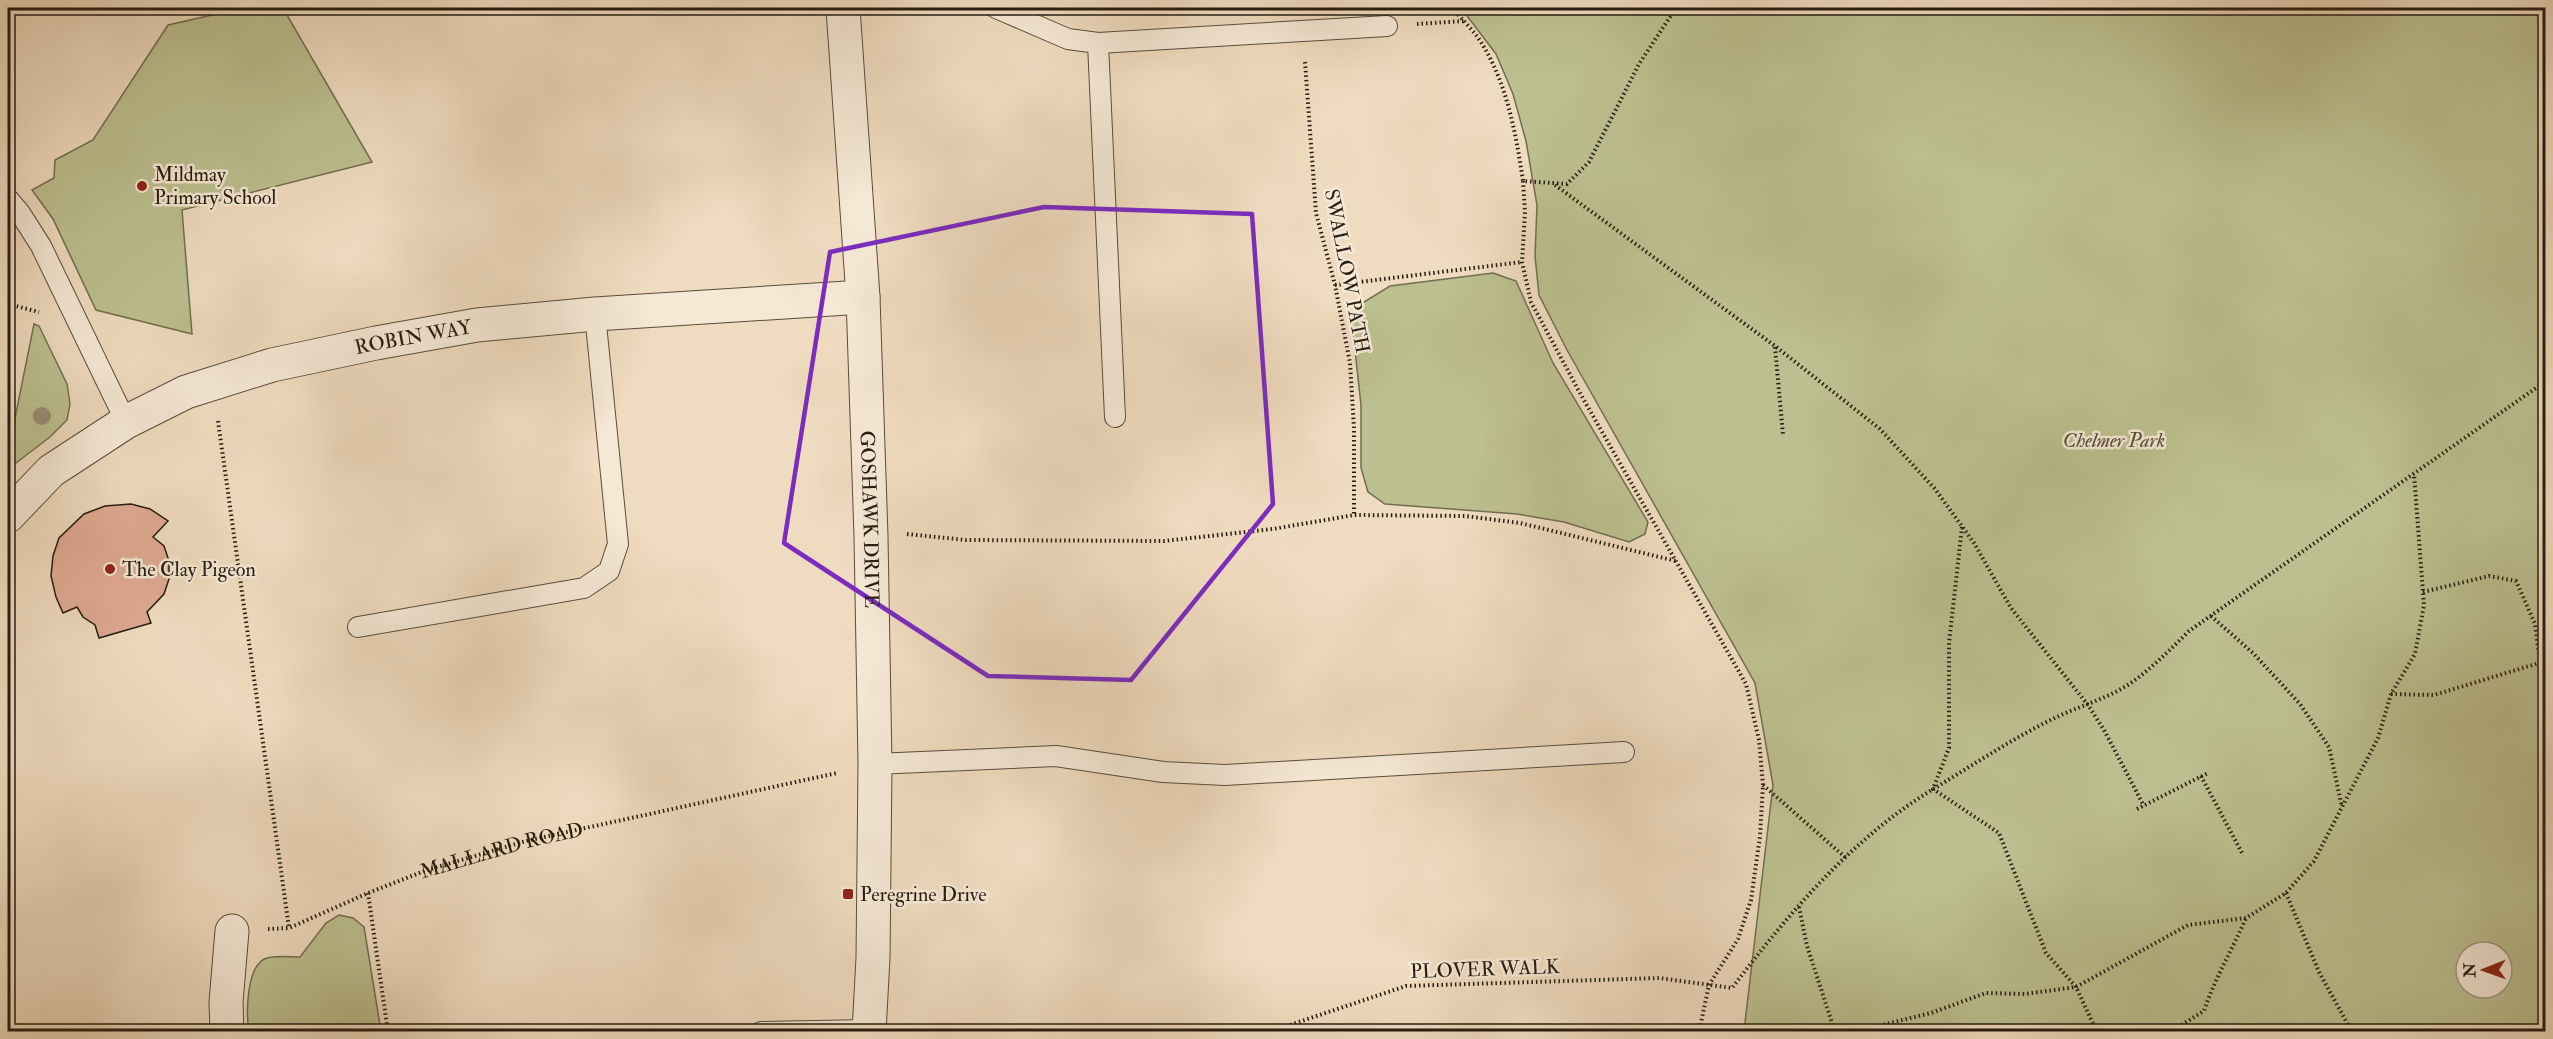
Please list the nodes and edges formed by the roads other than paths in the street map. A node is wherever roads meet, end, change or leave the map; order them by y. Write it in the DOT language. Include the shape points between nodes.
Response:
graph roads {
  1 [pos="843,8"];
  2 [pos="996,8"];
  3 [pos="1386,26"];
  4 [pos="1098,43"];
  5 [pos="8,199"];
  6 [pos="863,297"];
  7 [pos="595,314"];
  8 [pos="1115,417"];
  9 [pos="126,422"];
  10 [pos="8,516"];
  11 [pos="358,627"];
  12 [pos="1624,752"];
  13 [pos="875,764"];
  14 [pos="232,931"];
  15 [pos="869,1031"];
  16 [pos="227,1032"];
  17 [pos="761,1032"];
  1 -- 6 [label="street, GOSHAWK DRIVE"];
  2 -- 4 [label="lane" via="1068,39"];
  3 -- 4 [label="lane"];
  4 -- 8 [label="lane"];
  5 -- 9 [label="lane" via="41,246"];
  6 -- 7 [label="street, ROBIN WAY"];
  6 -- 13 [label="street, GOSHAWK DRIVE"];
  7 -- 9 [label="street, ROBIN WAY" via="477,325 272,365 186,392"];
  7 -- 11 [label="lane" via="618,544 609,571 584,588"];
  9 -- 10 [label="street, ROBIN WAY" via="51,471"];
  12 -- 13 [label="lane" via="1225,775 1163,772 1056,756"];
  13 -- 15 [label="street, GOSHAWK DRIVE"];
  14 -- 16 [label="street" via="225,1002"];
  15 -- 17 [label="lane"];
}
